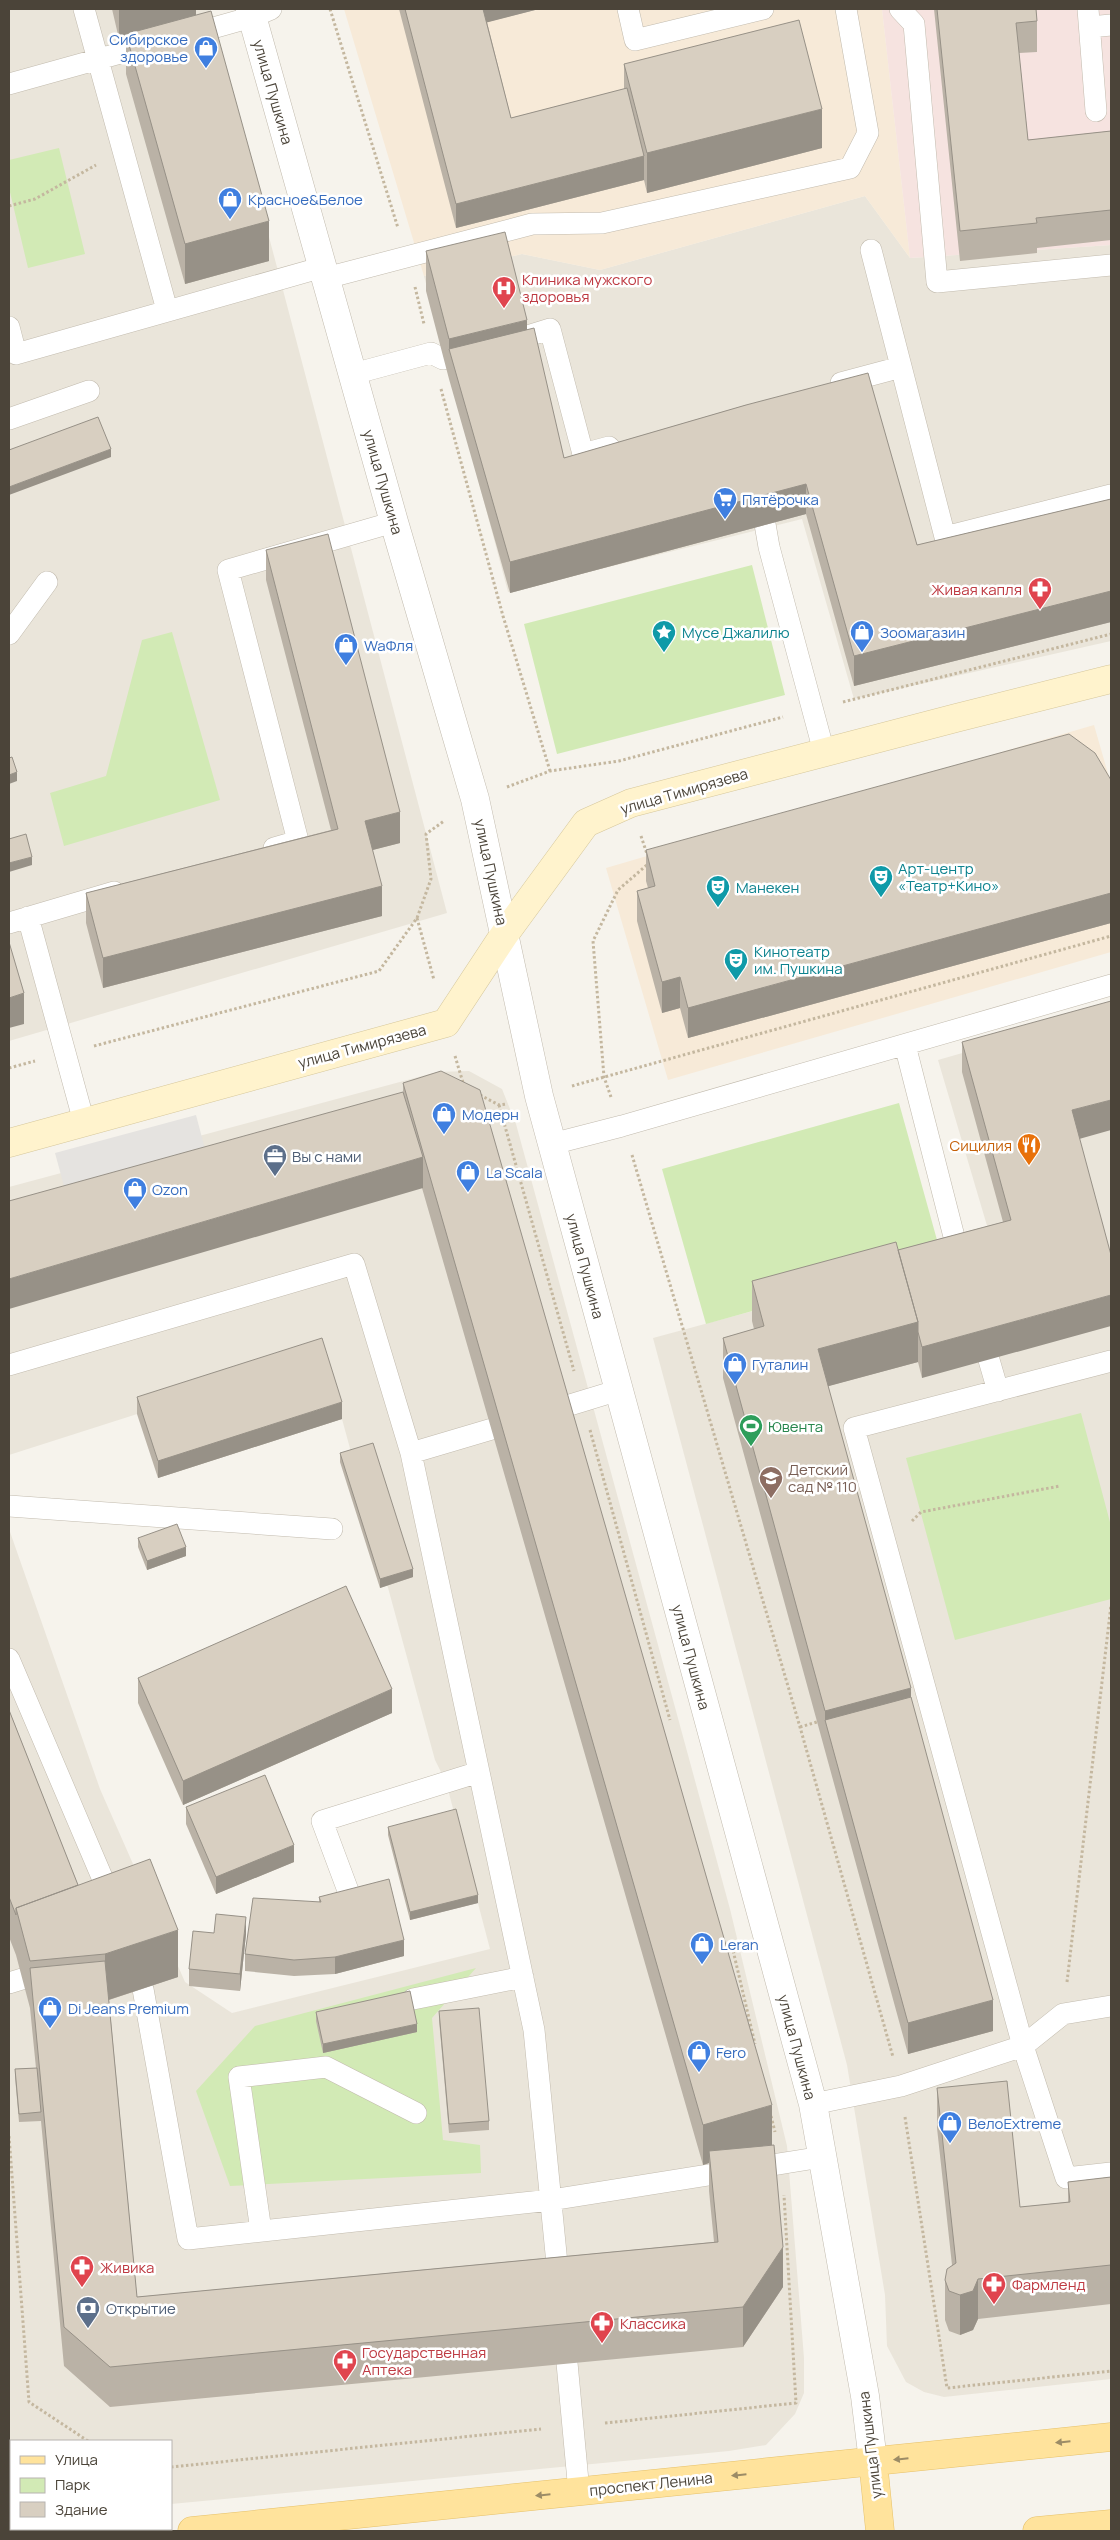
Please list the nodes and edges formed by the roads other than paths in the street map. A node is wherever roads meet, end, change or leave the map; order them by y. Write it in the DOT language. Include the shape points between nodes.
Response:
graph roads {
  1 [pos="84,9"];
  2 [pos="628,9"];
  3 [pos="763,9"];
  4 [pos="846,9"];
  5 [pos="900,9"];
  6 [pos="257,11"];
  7 [pos="1089,18"];
  8 [pos="1111,25"];
  9 [pos="97,60"];
  10 [pos="9,84"];
  11 [pos="1096,111"];
  12 [pos="871,250"];
  13 [pos="1111,265"];
  14 [pos="324,272"];
  15 [pos="167,310"];
  16 [pos="9,327"];
  17 [pos="521,338"];
  18 [pos="443,359"];
  19 [pos="901,367"];
  20 [pos="353,374"];
  21 [pos="824,387"];
  22 [pos="89,391"];
  23 [pos="9,419"];
  24 [pos="629,441"];
  25 [pos="1111,495"];
  26 [pos="394,522"];
  27 [pos="765,524"];
  28 [pos="46,582"];
  29 [pos="9,634"];
  30 [pos="1111,680"];
  31 [pos="824,752"];
  32 [pos="251,854"];
  33 [pos="138,886"];
  34 [pos="18,920"];
  35 [pos="504,935"];
  36 [pos="1111,985"];
  37 [pos="905,1044"];
  38 [pos="84,1122"];
  39 [pos="9,1143"];
  40 [pos="552,1144"];
  41 [pos="961,1264"];
  42 [pos="989,1360"];
  43 [pos="1111,1361"];
  44 [pos="9,1365"];
  45 [pos="619,1390"];
  46 [pos="998,1391"];
  47 [pos="560,1408"];
  48 [pos="492,1429"];
  49 [pos="411,1453"];
  50 [pos="9,1506"];
  51 [pos="332,1529"];
  52 [pos="9,1659"];
  53 [pos="479,1772"];
  54 [pos="350,1896"];
  55 [pos="120,1918"];
  56 [pos="523,1977"];
  57 [pos="142,1989"];
  58 [pos="413,1999"];
  59 [pos="1111,2006"];
  60 [pos="1023,2046"];
  61 [pos="813,2104"];
  62 [pos="416,2113"];
  63 [pos="822,2158"];
  64 [pos="1111,2173"];
  65 [pos="551,2200"];
  66 [pos="261,2231"];
  67 [pos="560,2296"];
  68 [pos="567,2363"];
  69 [pos="1111,2437"];
  70 [pos="872,2462"];
  71 [pos="579,2492"];
  72 [pos="1111,2524"];
  73 [pos="192,2531"];
  74 [pos="880,2531"];
  75 [pos="1037,2531"];
  1 -- 9 [label="lane"];
  2 -- 3 [label="lane" via="635,40"];
  4 -- 14 [label="lane" via="868,133 850,168 602,223 532,224"];
  5 -- 13 [label="lane" via="914,24 937,282"];
  6 -- 9 [label="lane"];
  6 -- 14 [label="street, улица Пушкина"];
  7 -- 8 [label="lane"];
  7 -- 11 [label="lane"];
  9 -- 10 [label="lane"];
  9 -- 15 [label="lane"];
  12 -- 19 [label="lane"];
  14 -- 15 [label="lane"];
  14 -- 20 [label="street, улица Пушкина"];
  15 -- 16 [label="lane" via="16,354"];
  17 -- 24 [label="lane" via="550,329 583,454"];
  18 -- 20 [label="lane" via="431,353"];
  19 -- 21 [label="lane"];
  19 -- 25 [label="lane" via="945,537"];
  20 -- 26 [label="street, улица Пушкина"];
  22 -- 23 [label="lane"];
  26 -- 32 [label="lane" via="228,570 298,841"];
  26 -- 35 [label="street, улица Пушкина" via="476,799"];
  27 -- 31 [label="lane"];
  28 -- 29 [label="lane"];
  30 -- 31 [label="street, улица Тимирязева"];
  31 -- 35 [label="street, улица Тимирязева" via="631,804 586,823"];
  33 -- 34 [label="lane"];
  34 -- 38 [label="lane" via="66,1053"];
  35 -- 38 [label="street, улица Тимирязева" via="446,1023"];
  35 -- 40 [label="street, улица Пушкина"];
  36 -- 37 [label="lane"];
  37 -- 40 [label="lane"];
  37 -- 41 [label="lane"];
  38 -- 39 [label="street, улица Тимирязева"];
  40 -- 45 [label="street, улица Пушкина"];
  42 -- 46 [label="lane"];
  43 -- 46 [label="lane"];
  44 -- 49 [label="lane" via="354,1264"];
  45 -- 47 [label="lane"];
  45 -- 61 [label="street, улица Пушкина"];
  46 -- 60 [label="lane" via="854,1428"];
  48 -- 49 [label="lane"];
  49 -- 53 [label="lane"];
  50 -- 51 [label="lane"];
  52 -- 55 [label="lane"];
  53 -- 54 [label="lane" via="322,1821"];
  53 -- 56 [label="lane"];
  56 -- 58 [label="lane"];
  56 -- 65 [label="lane" via="534,2030"];
  57 -- 66 [label="lane" via="188,2239"];
  59 -- 60 [label="lane" via="1063,2014"];
  60 -- 61 [label="lane" via="901,2086"];
  60 -- 64 [label="lane" via="1066,2178"];
  61 -- 63 [label="street, улица Пушкина"];
  62 -- 66 [label="lane" via="326,2067 239,2077"];
  63 -- 65 [label="lane"];
  63 -- 70 [label="street, улица Пушкина" via="865,2396"];
  65 -- 66 [label="lane"];
  65 -- 67 [label="lane"];
  68 -- 71 [label="lane"];
  69 -- 70 [label="main road, проспект Ленина, one-way"];
  70 -- 71 [label="main road, проспект Ленина, one-way"];
  70 -- 74 [label="main road, улица Пушкина"];
  71 -- 73 [label="main road, проспект Ленина, one-way"];
  72 -- 75 [label="main road"];
}
